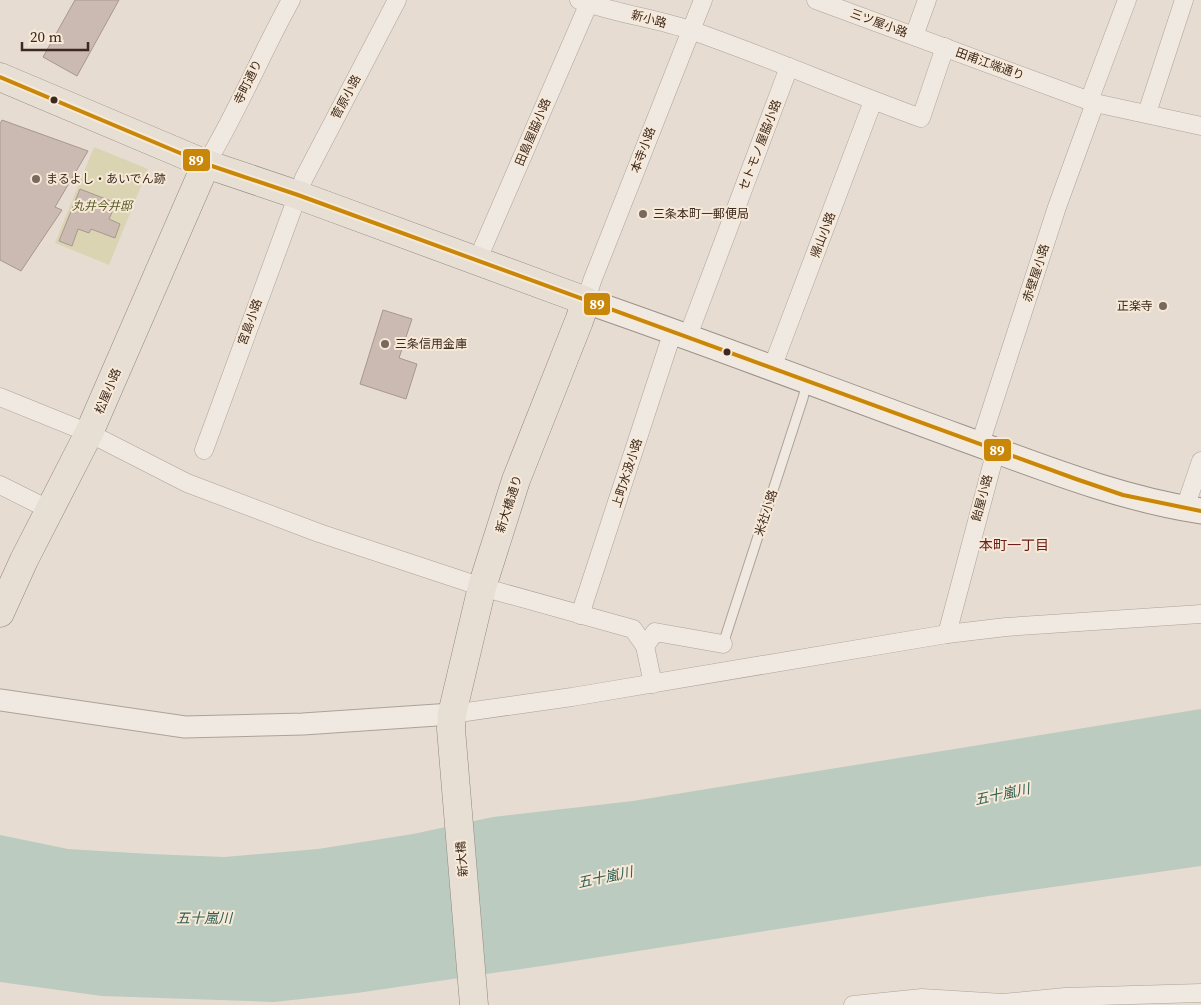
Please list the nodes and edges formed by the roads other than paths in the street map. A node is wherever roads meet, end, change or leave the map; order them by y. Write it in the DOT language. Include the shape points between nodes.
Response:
graph roads {
  1 [pos="291,0"];
  2 [pos="397,0"];
  3 [pos="703,0"];
  4 [pos="816,0"];
  5 [pos="927,0"];
  6 [pos="1127,0"];
  7 [pos="1184,0"];
  8 [pos="584,2"];
  9 [pos="690,30"];
  10 [pos="914,36"];
  11 [pos="945,47"];
  12 [pos="789,66"];
  13 [pos="0,77"];
  14 [pos="873,101"];
  15 [pos="1092,102"];
  16 [pos="1147,113"];
  17 [pos="1201,126"];
  18 [pos="206,164"];
  19 [pos="298,195"];
  20 [pos="477,261"];
  21 [pos="586,301"];
  22 [pos="680,333"];
  23 [pos="772,368"];
  24 [pos="807,382"];
  25 [pos="0,397"];
  26 [pos="89,433"];
  27 [pos="988,447"];
  28 [pos="204,450"];
  29 [pos="1201,461"];
  30 [pos="0,485"];
  31 [pos="50,510"];
  32 [pos="1193,510"];
  33 [pos="482,587"];
  34 [pos="0,613"];
  35 [pos="1201,614"];
  36 [pos="580,616"];
  37 [pos="947,634"];
  38 [pos="723,644"];
  39 [pos="645,646"];
  40 [pos="653,684"];
  41 [pos="0,700"];
  42 [pos="451,721"];
  43 [pos="1201,993"];
  44 [pos="474,1005"];
  45 [pos="854,1005"];
  1 -- 18 [label="street, 寺町通り"];
  2 -- 19 [label="street, 菅原小路"];
  3 -- 9 [label="street, 本寺小路"];
  4 -- 10 [label="street, 三ツ屋小路"];
  5 -- 10 [label="street"];
  6 -- 15 [label="street, 赤壁屋小路"];
  7 -- 16 [label="street"];
  8 -- 9 [label="street, 新小路"];
  8 -- 20 [label="street, 田島屋脇小路"];
  9 -- 12 [label="street, 田甫江端通り"];
  9 -- 21 [label="street, 本寺小路"];
  10 -- 11 [label="street, 三ツ屋小路"];
  11 -- 14 [label="street, 田甫江端通り" via="920,118"];
  11 -- 15 [label="street, 田甫江端通り"];
  12 -- 14 [label="street, 田甫江端通り"];
  12 -- 22 [label="street, セトモノ屋脇小路"];
  13 -- 18 [label="main road"];
  14 -- 23 [label="street, 帰山小路"];
  15 -- 16 [label="street, 田甫江端通り"];
  15 -- 27 [label="street, 赤壁屋小路" via="1057,207"];
  16 -- 17 [label="street, 田甫江端通り"];
  18 -- 19 [label="main road"];
  18 -- 26 [label="main road, 松屋小路"];
  19 -- 20 [label="main road"];
  19 -- 28 [label="street, 宮島小路"];
  20 -- 21 [label="main road"];
  21 -- 22 [label="main road"];
  21 -- 33 [label="main road, 新大橋通り" via="516,480"];
  22 -- 23 [label="main road"];
  22 -- 36 [label="street, 上町水汲小路"];
  23 -- 24 [label="main road"];
  24 -- 27 [label="main road"];
  24 -- 38 [label="lane, 米社小路"];
  25 -- 26 [label="street"];
  26 -- 31 [label="main road, 松屋小路"];
  26 -- 33 [label="street" via="187,483 319,533"];
  27 -- 32 [label="main road" via="1123,495"];
  27 -- 37 [label="street, 飴屋小路"];
  29 -- 32 [label="street"];
  30 -- 31 [label="street"];
  31 -- 34 [label="main road, 松屋小路"];
  33 -- 36 [label="street"];
  33 -- 42 [label="main road, 新大橋通り"];
  35 -- 37 [label="street"];
  36 -- 39 [label="street" via="633,629"];
  37 -- 40 [label="street"];
  38 -- 39 [label="street" via="655,632"];
  39 -- 40 [label="street"];
  40 -- 42 [label="street"];
  41 -- 42 [label="street" via="185,727"];
  42 -- 44 [label="main road, 新大橋"];
  43 -- 45 [label="street" via="1065,997 1003,1003 922,998"];
}
